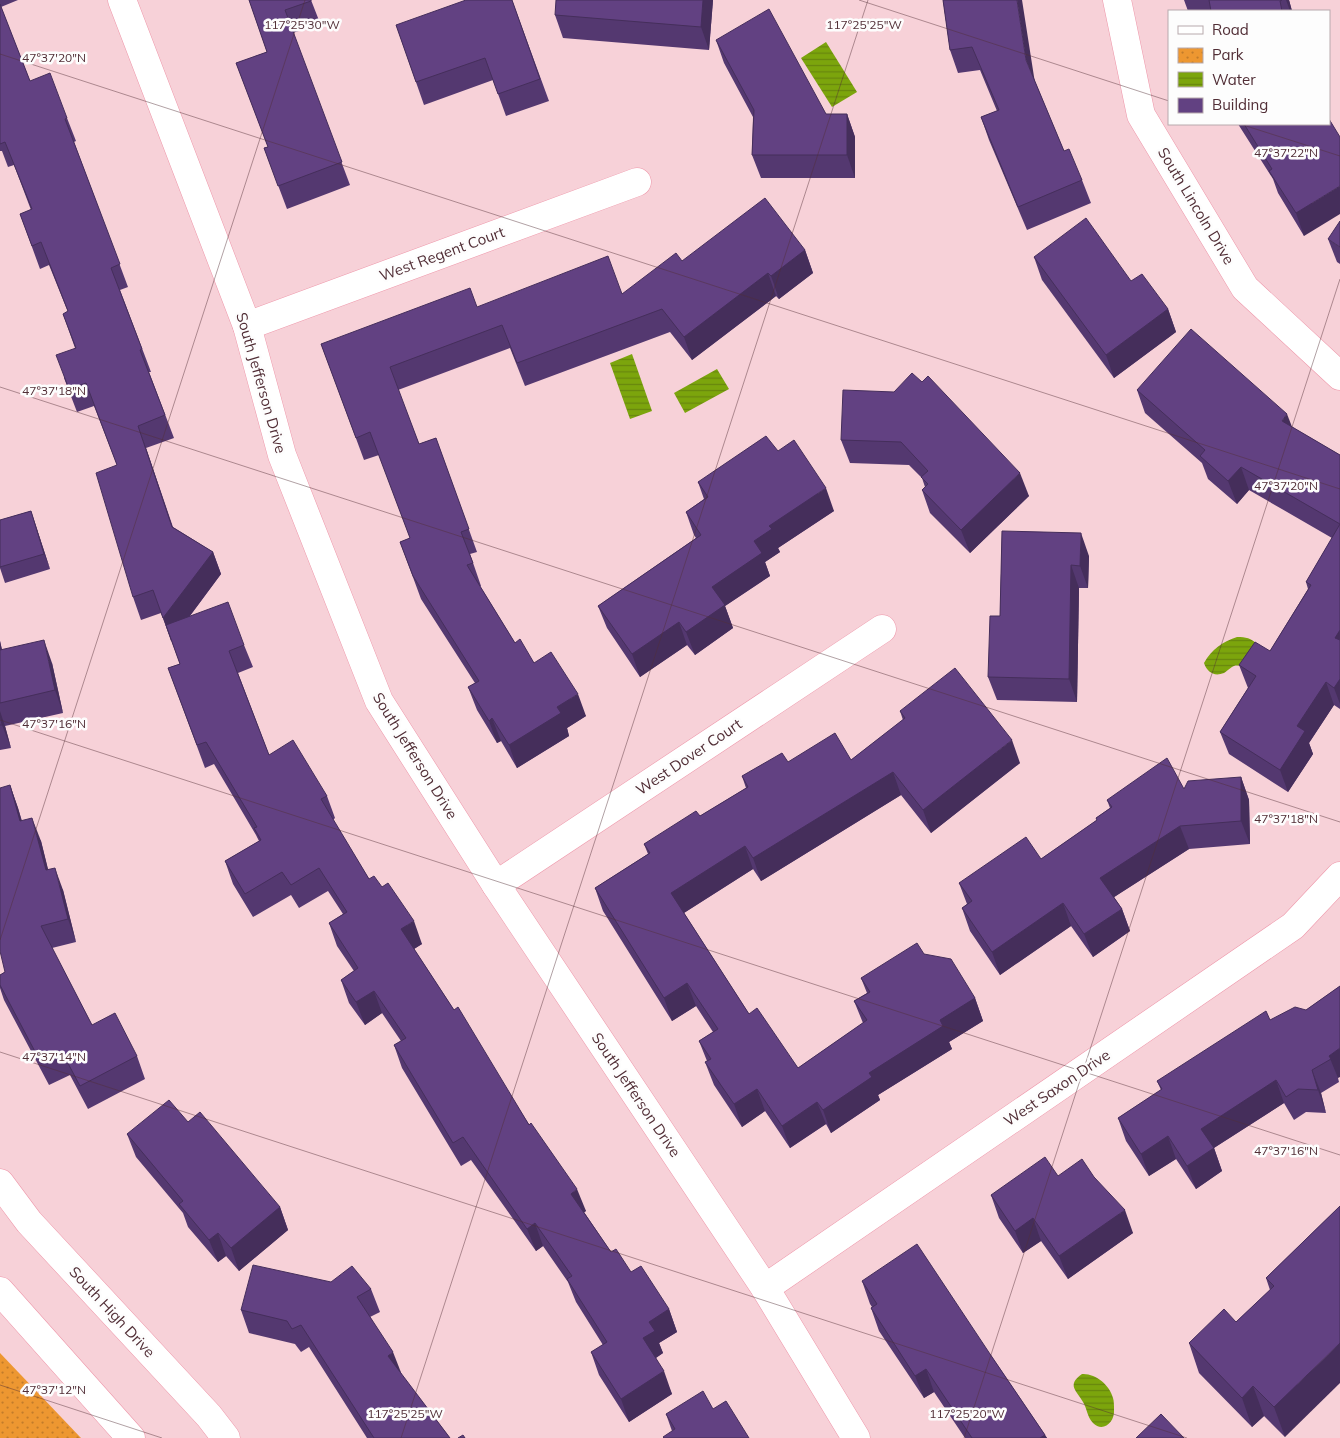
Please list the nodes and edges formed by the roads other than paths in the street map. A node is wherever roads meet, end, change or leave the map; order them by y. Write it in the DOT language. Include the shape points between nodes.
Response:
graph roads {
  1 [pos="122,0"];
  2 [pos="1117,0"];
  3 [pos="638,182"];
  4 [pos="247,326"];
  5 [pos="1340,376"];
  6 [pos="882,629"];
  7 [pos="1340,876"];
  8 [pos="496,885"];
  9 [pos="0,1183"];
  10 [pos="765,1288"];
  11 [pos="0,1291"];
  12 [pos="131,1438"];
  13 [pos="226,1438"];
  14 [pos="856,1438"];
  1 -- 4 [label="street, South Jefferson Drive"];
  2 -- 5 [label="street, South Lincoln Drive" via="1141,115 1146,124 1245,288"];
  3 -- 4 [label="street, West Regent Court"];
  4 -- 8 [label="street, South Jefferson Drive" via="282,455 379,701"];
  6 -- 8 [label="street, West Dover Court"];
  7 -- 10 [label="street, West Saxon Drive" via="1293,926"];
  8 -- 10 [label="street, South Jefferson Drive"];
  9 -- 13 [label="street, South High Drive" via="29,1222"];
  10 -- 14 [label="street, South Jefferson Drive"];
  11 -- 12 [label="street"];
}
